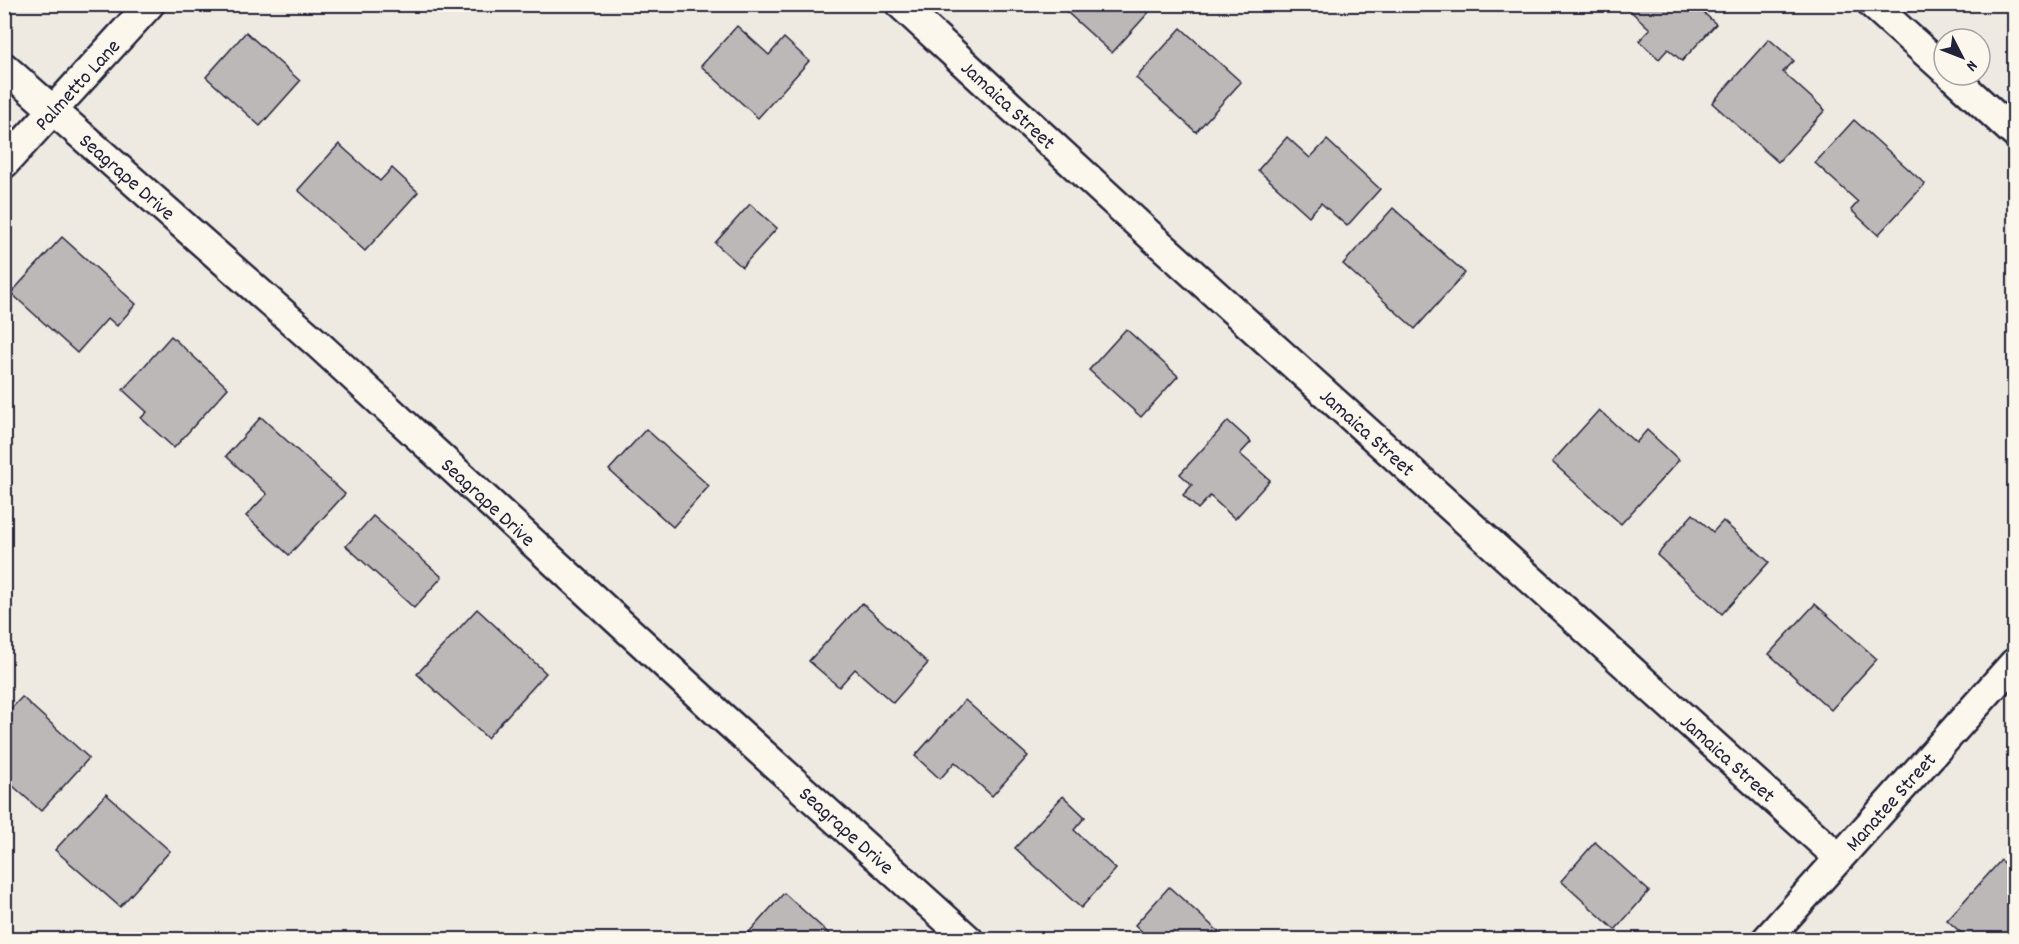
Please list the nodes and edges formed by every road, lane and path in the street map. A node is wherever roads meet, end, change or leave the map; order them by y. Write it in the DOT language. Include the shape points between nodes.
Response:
graph roads {
  1 [pos="150,4"];
  2 [pos="900,4"];
  3 [pos="1872,4"];
  4 [pos="1932,58"];
  5 [pos="4,67"];
  6 [pos="1963,87"];
  7 [pos="53,111"];
  8 [pos="2014,133"];
  9 [pos="4,164"];
  10 [pos="2014,663"];
  11 [pos="1839,858"];
  12 [pos="969,939"];
  13 [pos="1766,939"];
  1 -- 7 [label="street, Palmetto Lane"];
  2 -- 11 [label="street, Jamaica Street"];
  3 -- 4 [label="street"];
  5 -- 7 [label="street, Seagrape Drive"];
  6 -- 8 [label="street"];
  7 -- 9 [label="street, Palmetto Lane"];
  7 -- 12 [label="street, Seagrape Drive" via="320,346"];
  10 -- 11 [label="street, Manatee Street"];
  11 -- 13 [label="street, Manatee Street"];
}
